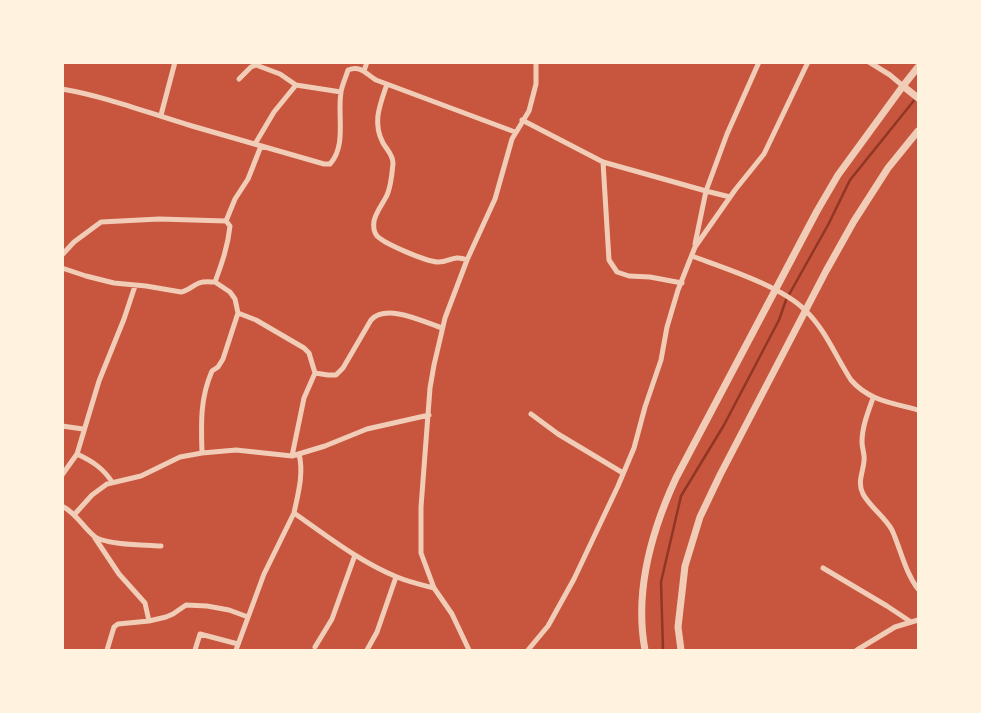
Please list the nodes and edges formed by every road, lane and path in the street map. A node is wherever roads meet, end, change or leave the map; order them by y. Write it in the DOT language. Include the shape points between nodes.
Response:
graph roads {
  1 [pos="175,62"];
  2 [pos="367,62"];
  3 [pos="536,62"];
  4 [pos="759,62"];
  5 [pos="808,62"];
  6 [pos="869,62"];
  7 [pos="918,67"];
  8 [pos="364,71"];
  9 [pos="240,79"];
  10 [pos="387,84"];
  11 [pos="296,85"];
  12 [pos="906,88"];
  13 [pos="62,89"];
  14 [pos="341,92"];
  15 [pos="918,98"];
  16 [pos="161,115"];
  17 [pos="522,120"];
  18 [pos="918,131"];
  19 [pos="516,132"];
  20 [pos="258,145"];
  21 [pos="603,162"];
  22 [pos="706,191"];
  23 [pos="730,197"];
  24 [pos="226,221"];
  25 [pos="695,246"];
  26 [pos="62,256"];
  27 [pos="692,256"];
  28 [pos="466,260"];
  29 [pos="62,268"];
  30 [pos="215,282"];
  31 [pos="682,283"];
  32 [pos="135,286"];
  33 [pos="775,290"];
  34 [pos="805,310"];
  35 [pos="238,313"];
  36 [pos="442,328"];
  37 [pos="315,373"];
  38 [pos="873,398"];
  39 [pos="918,410"];
  40 [pos="531,414"];
  41 [pos="429,415"];
  42 [pos="62,426"];
  43 [pos="83,430"];
  44 [pos="202,453"];
  45 [pos="77,454"];
  46 [pos="299,454"];
  47 [pos="292,456"];
  48 [pos="623,473"];
  49 [pos="62,475"];
  50 [pos="112,482"];
  51 [pos="62,506"];
  52 [pos="74,514"];
  53 [pos="294,514"];
  54 [pos="96,538"];
  55 [pos="161,546"];
  56 [pos="355,555"];
  57 [pos="823,568"];
  58 [pos="396,577"];
  59 [pos="434,588"];
  60 [pos="918,589"];
  61 [pos="248,617"];
  62 [pos="918,620"];
  63 [pos="149,621"];
  64 [pos="911,622"];
  65 [pos="238,644"];
  66 [pos="315,647"];
  67 [pos="107,650"];
  68 [pos="195,650"];
  69 [pos="236,650"];
  70 [pos="367,650"];
  71 [pos="470,650"];
  72 [pos="528,650"];
  73 [pos="645,650"];
  74 [pos="681,650"];
  75 [pos="857,650"];
  1 -- 16 [label="street"];
  2 -- 8 [label="street"];
  3 -- 17 [label="street" via="536,84 529,111"];
  4 -- 22 [label="street"];
  5 -- 23 [label="street" via="764,154"];
  6 -- 12 [label="street"];
  7 -- 12 [label="street"];
  8 -- 10 [label="street"];
  8 -- 14 [label="street" via="358,68 348,70"];
  9 -- 11 [label="street" via="256,66 280,74"];
  10 -- 19 [label="street"];
  10 -- 28 [label="street" via="377,124 378,134 393,162 389,190 374,221 374,231 378,237 425,260 439,262 454,257"];
  11 -- 14 [label="street"];
  11 -- 20 [label="street" via="274,112"];
  12 -- 15 [label="street"];
  12 -- 33 [label="street" via="838,175"];
  13 -- 16 [label="street" via="91,94"];
  14 -- 20 [label="street" via="337,152 330,164"];
  16 -- 20 [label="street"];
  17 -- 19 [label="street"];
  17 -- 21 [label="street"];
  18 -- 34 [label="street" via="888,168 854,221"];
  19 -- 28 [label="street" via="495,198"];
  20 -- 24 [label="street" via="248,180"];
  21 -- 22 [label="street"];
  21 -- 31 [label="street" via="610,260 614,268 629,276"];
  22 -- 23 [label="street"];
  22 -- 25 [label="street"];
  23 -- 25 [label="street"];
  24 -- 26 [label="street" via="159,218 100,222"];
  24 -- 30 [label="street" via="230,226 229,235"];
  25 -- 27 [label="street"];
  27 -- 31 [label="street"];
  27 -- 33 [label="street"];
  28 -- 36 [label="street"];
  29 -- 32 [label="street" via="95,279"];
  30 -- 32 [label="street" via="197,284 181,292"];
  30 -- 35 [label="street" via="230,292"];
  31 -- 48 [label="street" via="667,328 662,360"];
  32 -- 43 [label="street"];
  33 -- 34 [label="street"];
  33 -- 73 [label="street" via="663,506 650,548 644,583 641,630"];
  34 -- 38 [label="street" via="851,380"];
  34 -- 74 [label="street" via="700,517 685,566 678,627"];
  35 -- 37 [label="street" via="304,348 309,353"];
  35 -- 44 [label="street" via="223,360 212,371 206,392 201,413"];
  36 -- 37 [label="street" via="391,313 376,315 336,375"];
  36 -- 41 [label="street"];
  37 -- 47 [label="street" via="304,398"];
  38 -- 39 [label="street"];
  38 -- 60 [label="street" via="862,441 861,490 891,530"];
  40 -- 48 [label="street"];
  41 -- 46 [label="street" via="367,430"];
  41 -- 59 [label="street" via="421,507 421,553"];
  42 -- 43 [label="street"];
  43 -- 45 [label="street"];
  44 -- 47 [label="street" via="247,450"];
  44 -- 50 [label="street" via="169,461 141,476"];
  45 -- 49 [label="street"];
  45 -- 50 [label="street" via="94,462"];
  46 -- 47 [label="street"];
  46 -- 53 [label="street" via="300,477"];
  48 -- 72 [label="street" via="574,579 548,626"];
  50 -- 52 [label="street" via="92,495"];
  51 -- 52 [label="street"];
  52 -- 54 [label="street"];
  53 -- 56 [label="street"];
  53 -- 61 [label="street" via="264,574"];
  54 -- 55 [label="street" via="114,543"];
  54 -- 63 [label="street" via="119,574 145,603"];
  56 -- 58 [label="street"];
  56 -- 66 [label="street" via="332,619"];
  57 -- 64 [label="street"];
  58 -- 59 [label="street"];
  58 -- 70 [label="street" via="377,632"];
  59 -- 71 [label="street" via="452,614"];
  61 -- 63 [label="street" via="229,610 186,605 173,614"];
  61 -- 65 [label="street"];
  62 -- 64 [label="street"];
  63 -- 67 [label="street" via="118,624 114,627"];
  64 -- 75 [label="street" via="886,632"];
  65 -- 68 [label="street" via="200,634"];
  65 -- 69 [label="street"];
}
